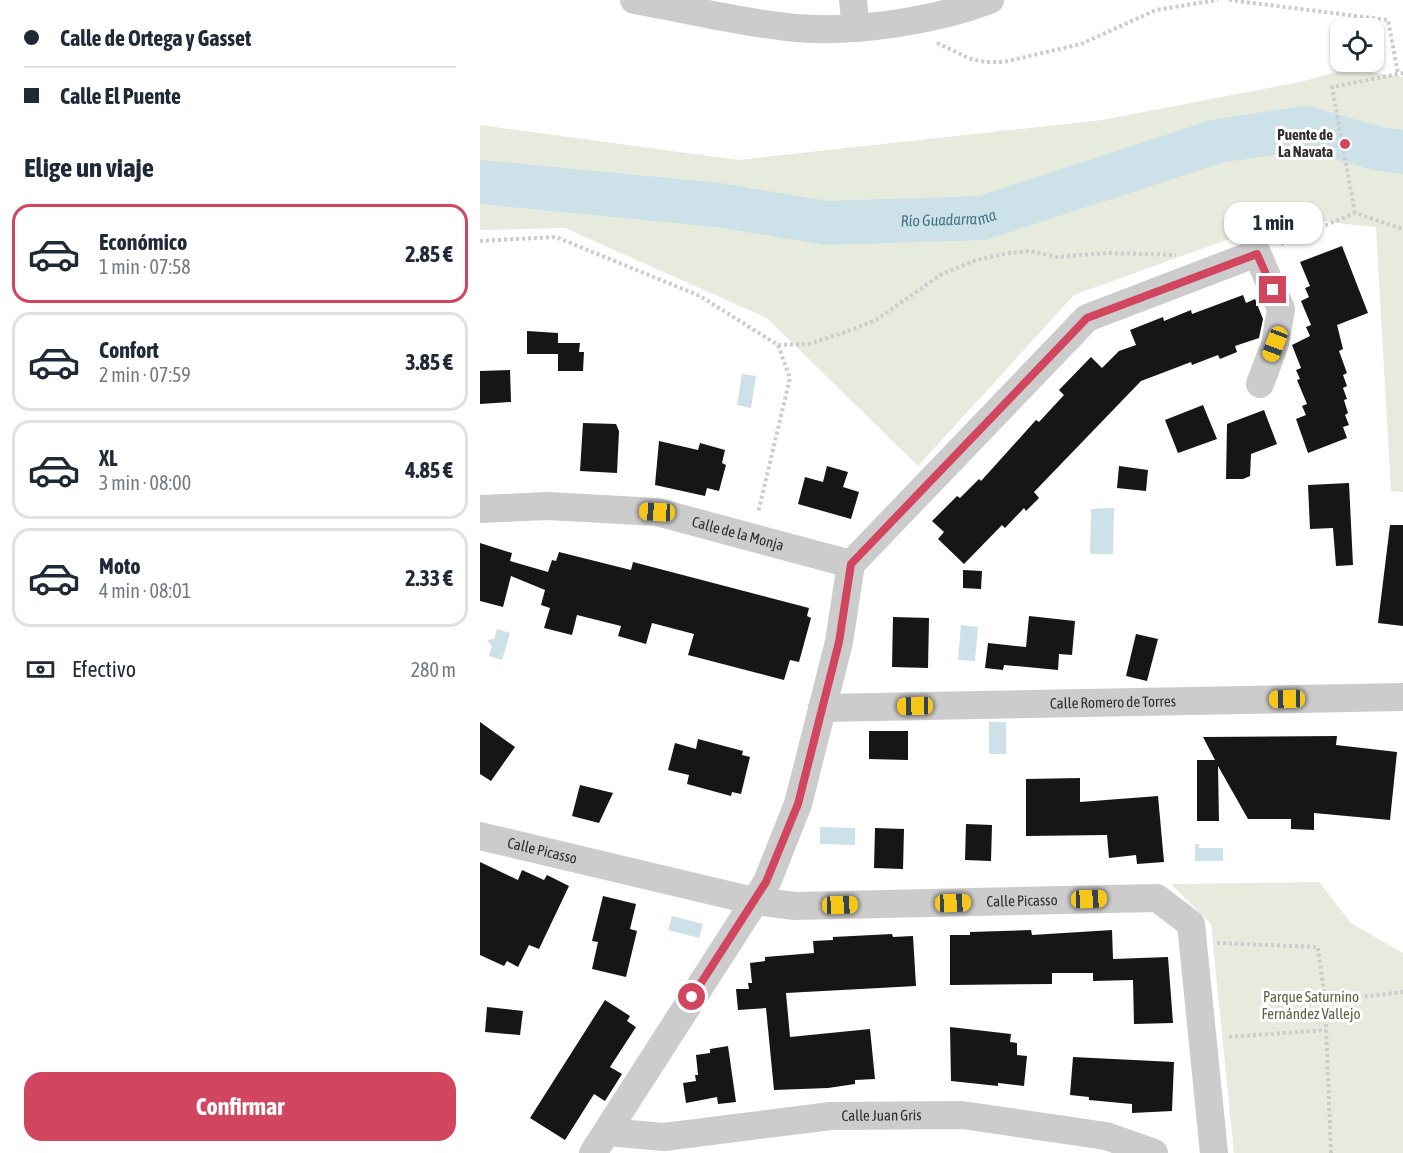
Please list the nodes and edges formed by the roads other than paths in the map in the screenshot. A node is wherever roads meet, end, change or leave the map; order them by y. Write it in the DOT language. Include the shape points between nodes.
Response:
graph roads {
  1 [pos="633,0"];
  2 [pos="990,0"];
  3 [pos="733,9"];
  4 [pos="854,14"];
  5 [pos="1260,384"];
  6 [pos="480,509"];
  7 [pos="851,564"];
  8 [pos="1403,697"];
  9 [pos="822,708"];
  10 [pos="480,836"];
  11 [pos="754,901"];
  12 [pos="600,1142"];
  13 [pos="1154,1153"];
  14 [pos="1214,1153"];
  1 -- 3 [label="street"];
  2 -- 4 [label="street" via="894,23"];
  3 -- 4 [label="street" via="796,28"];
  5 -- 7 [label="street" via="1275,344 1281,309 1257,254 1087,318"];
  6 -- 7 [label="street, Calle de la Monja" via="548,506 657,512"];
  7 -- 9 [label="street" via="839,642"];
  8 -- 9 [label="street, Calle Romero de Torres"];
  9 -- 11 [label="street" via="798,804 766,882"];
  10 -- 11 [label="street, Calle Picasso"];
  11 -- 12 [label="street"];
  11 -- 14 [label="street, Calle Picasso" via="795,906 1157,898 1191,924"];
  12 -- 13 [label="street, Calle Juan Gris" via="831,1116 962,1115 1106,1136"];
}
